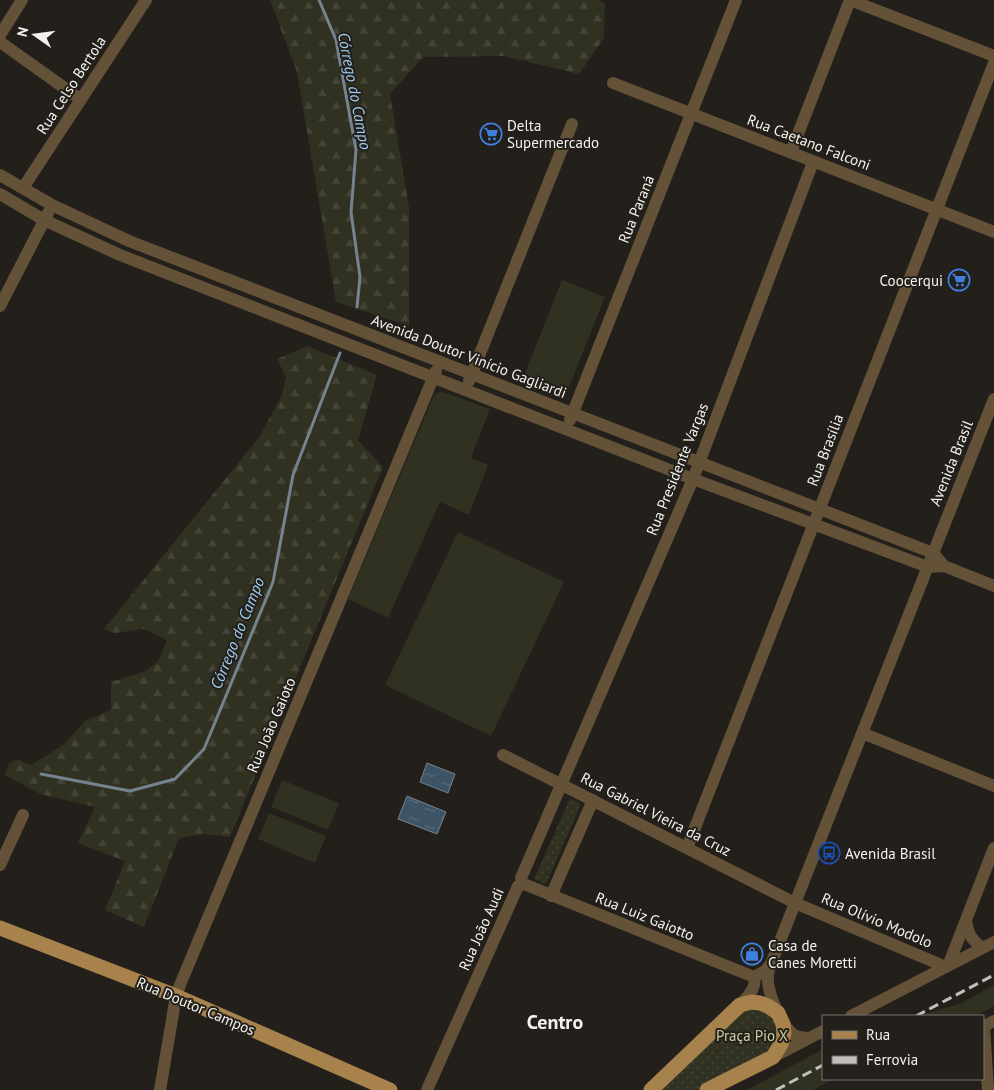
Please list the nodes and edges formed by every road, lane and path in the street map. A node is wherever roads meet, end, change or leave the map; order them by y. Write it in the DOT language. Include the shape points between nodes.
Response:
graph roads {
  1 [pos="22,0"];
  2 [pos="146,0"];
  3 [pos="736,0"];
  4 [pos="850,0"];
  5 [pos="0,35"];
  6 [pos="0,42"];
  7 [pos="994,56"];
  8 [pos="994,63"];
  9 [pos="613,83"];
  10 [pos="80,100"];
  11 [pos="691,114"];
  12 [pos="572,124"];
  13 [pos="791,152"];
  14 [pos="813,162"];
  15 [pos="0,175"];
  16 [pos="23,188"];
  17 [pos="0,194"];
  18 [pos="52,205"];
  19 [pos="937,209"];
  20 [pos="44,220"];
  21 [pos="994,232"];
  22 [pos="226,279"];
  23 [pos="220,294"];
  24 [pos="0,306"];
  25 [pos="448,365"];
  26 [pos="472,374"];
  27 [pos="433,378"];
  28 [pos="458,387"];
  29 [pos="994,399"];
  30 [pos="573,414"];
  31 [pos="567,430"];
  32 [pos="699,462"];
  33 [pos="693,479"];
  34 [pos="819,509"];
  35 [pos="813,524"];
  36 [pos="933,553"];
  37 [pos="944,566"];
  38 [pos="928,567"];
  39 [pos="994,586"];
  40 [pos="862,733"];
  41 [pos="502,755"];
  42 [pos="562,785"];
  43 [pos="994,786"];
  44 [pos="593,800"];
  45 [pos="22,815"];
  46 [pos="687,848"];
  47 [pos="994,848"];
  48 [pos="0,866"];
  49 [pos="524,884"];
  50 [pos="551,896"];
  51 [pos="795,903"];
  52 [pos="966,920"];
  53 [pos="0,928"];
  54 [pos="994,942"];
  55 [pos="982,948"];
  56 [pos="771,964"];
  57 [pos="947,966"];
  58 [pos="754,977"];
  59 [pos="176,996"];
  60 [pos="740,1005"];
  61 [pos="778,1014"];
  62 [pos="854,1015"];
  63 [pos="989,1024"];
  64 [pos="822,1032"];
  65 [pos="809,1038"];
  66 [pos="773,1057"];
  67 [pos="675,1067"];
  68 [pos="736,1076"];
  69 [pos="989,1089"];
  70 [pos="160,1090"];
  71 [pos="390,1090"];
  72 [pos="427,1090"];
  73 [pos="651,1090"];
  74 [pos="671,1090"];
  75 [pos="707,1090"];
  76 [pos="730,1090"];
  1 -- 5 [label="street"];
  2 -- 10 [label="street, Rua Celso Bertola"];
  3 -- 11 [label="street, Rua Paraná"];
  4 -- 7 [label="street"];
  4 -- 13 [label="street"];
  6 -- 10 [label="street"];
  8 -- 19 [label="street, Rua Brasília"];
  9 -- 11 [label="street, Rua Caetano Falconi"];
  10 -- 16 [label="street, Rua Celso Bertola"];
  11 -- 13 [label="street, Rua Caetano Falconi"];
  11 -- 30 [label="street, Rua Paraná"];
  12 -- 26 [label="street"];
  13 -- 14 [label="street, Rua Caetano Falconi"];
  14 -- 19 [label="street, Rua Caetano Falconi"];
  14 -- 32 [label="street, Rua Presidente Vargas"];
  15 -- 16 [label="street, Avenida Doutor Vinício Gagliardi"];
  16 -- 18 [label="street, Avenida Doutor Vinício Gagliardi"];
  17 -- 20 [label="street"];
  18 -- 20 [label="street"];
  18 -- 22 [label="street, Avenida Doutor Vinício Gagliardi" via="129,242"];
  19 -- 21 [label="street, Rua Caetano Falconi"];
  19 -- 34 [label="street, Rua Brasília"];
  20 -- 23 [label="street" via="120,255"];
  20 -- 24 [label="street"];
  22 -- 23 [label="street"];
  22 -- 25 [label="street, Avenida Doutor Vinício Gagliardi"];
  23 -- 27 [label="street"];
  25 -- 26 [label="street, Avenida Doutor Vinício Gagliardi"];
  25 -- 27 [label="street" via="436,372"];
  26 -- 28 [label="street" via="470,381"];
  26 -- 30 [label="street, Avenida Doutor Vinício Gagliardi"];
  27 -- 28 [label="street"];
  27 -- 59 [label="street, Rua João Gaioto"];
  28 -- 31 [label="street"];
  29 -- 36 [label="street, Avenida Brasil"];
  30 -- 31 [label="street, Rua Paraná"];
  30 -- 32 [label="street, Avenida Doutor Vinício Gagliardi"];
  31 -- 33 [label="street"];
  32 -- 33 [label="street, Rua Presidente Vargas"];
  32 -- 34 [label="street, Avenida Doutor Vinício Gagliardi"];
  33 -- 35 [label="street"];
  33 -- 42 [label="street, Rua Presidente Vargas"];
  34 -- 35 [label="street, Rua Brasília"];
  34 -- 36 [label="street, Avenida Doutor Vinício Gagliardi"];
  35 -- 38 [label="street"];
  35 -- 46 [label="street, Rua Brasília"];
  36 -- 37 [label="street"];
  36 -- 38 [label="street, Avenida Brasil"];
  37 -- 38 [label="street"];
  37 -- 39 [label="street"];
  38 -- 40 [label="street, Avenida Brasil"];
  40 -- 43 [label="street"];
  40 -- 51 [label="street, Avenida Brasil"];
  41 -- 42 [label="street, Rua Gabriel Vieira da Cruz"];
  42 -- 44 [label="street, Rua Gabriel Vieira da Cruz"];
  42 -- 49 [label="street, Rua João Audi" via="521,878"];
  44 -- 46 [label="street, Rua Gabriel Vieira da Cruz"];
  44 -- 50 [label="street"];
  45 -- 48 [label="street"];
  46 -- 51 [label="street, Rua Gabriel Vieira da Cruz"];
  47 -- 52 [label="street"];
  49 -- 50 [label="street, Rua Luiz Gaiotto"];
  49 -- 72 [label="street, Rua João Audi" via="518,886"];
  50 -- 58 [label="street, Rua Luiz Gaiotto"];
  51 -- 56 [label="street, Avenida Brasil"];
  51 -- 57 [label="street, Rua Olívio Modolo"];
  52 -- 55 [label="street" via="972,939"];
  52 -- 57 [label="street"];
  53 -- 59 [label="main road, Rua Doutor Campos"];
  54 -- 55 [label="street"];
  55 -- 57 [label="street"];
  56 -- 58 [label="street"];
  56 -- 61 [label="street" via="768,983"];
  57 -- 62 [label="street"];
  58 -- 60 [label="street" via="752,991"];
  59 -- 70 [label="street, Rua João Gaioto"];
  59 -- 71 [label="main road, Rua Doutor Campos"];
  60 -- 61 [label="main road" via="760,1003"];
  60 -- 67 [label="main road"];
  61 -- 65 [label="street" via="796,1036"];
  61 -- 66 [label="main road" via="784,1033"];
  63 -- 69 [label="street"];
  64 -- 65 [label="street"];
  65 -- 66 [label="street"];
  66 -- 68 [label="main road"];
  67 -- 73 [label="main road"];
  67 -- 74 [label="main road"];
  68 -- 75 [label="main road"];
  68 -- 76 [label="main road"];
}
